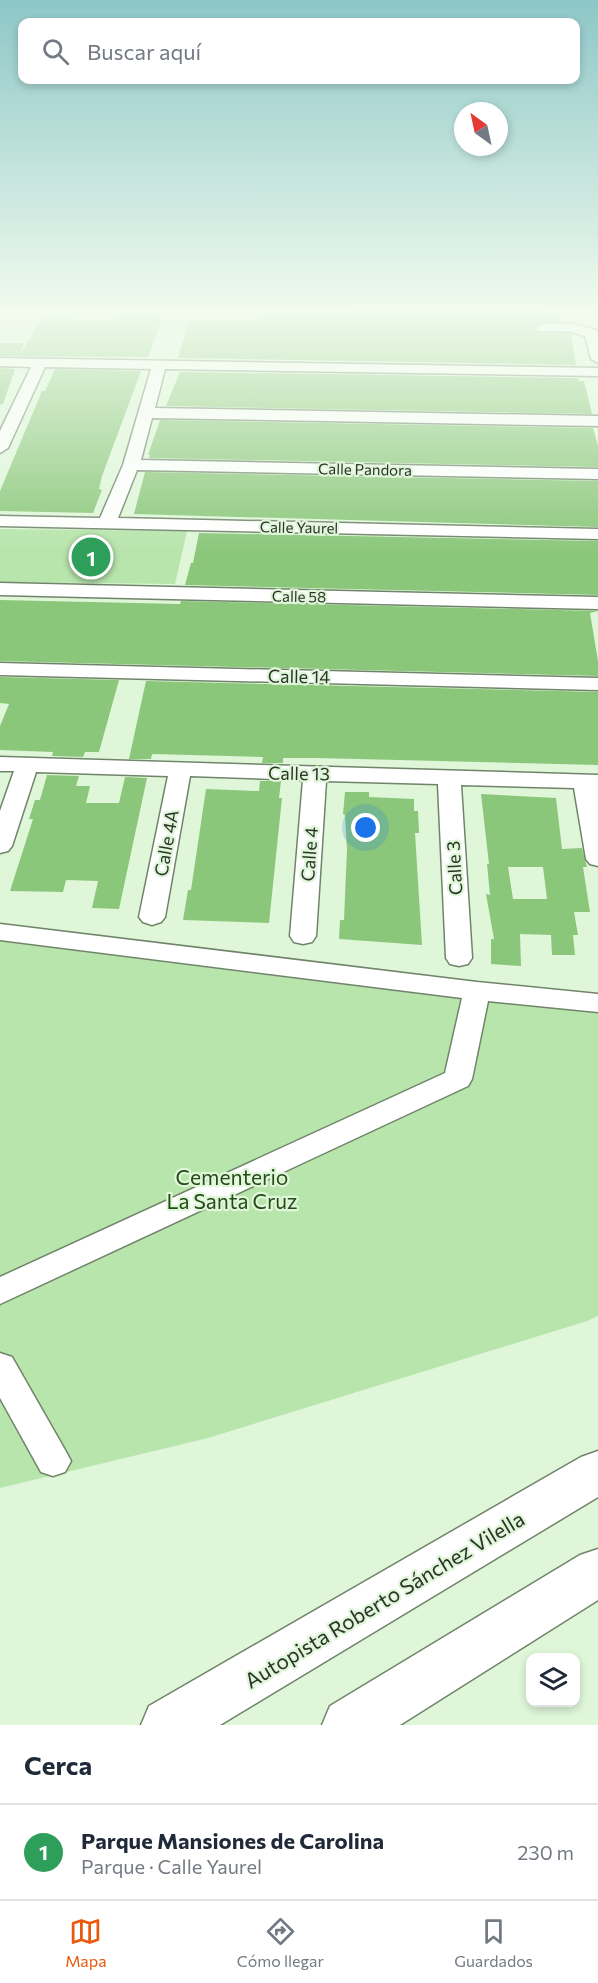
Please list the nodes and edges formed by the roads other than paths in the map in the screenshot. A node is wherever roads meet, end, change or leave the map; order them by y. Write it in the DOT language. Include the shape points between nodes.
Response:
graph roads {
  1 [pos="26,392"];
  2 [pos="151,392"];
  3 [pos="0,410"];
  4 [pos="18,410"];
  5 [pos="145,413"];
  6 [pos="598,421"];
  7 [pos="0,448"];
  8 [pos="131,465"];
  9 [pos="598,474"];
  10 [pos="0,521"];
  11 [pos="107,523"];
  12 [pos="598,534"];
  13 [pos="0,589"];
  14 [pos="598,603"];
  15 [pos="0,669"];
  16 [pos="598,684"];
  17 [pos="0,764"];
  18 [pos="27,765"];
  19 [pos="180,770"];
  20 [pos="315,773"];
  21 [pos="449,777"];
  22 [pos="591,782"];
  23 [pos="0,846"];
  24 [pos="598,859"];
  25 [pos="152,917"];
  26 [pos="0,932"];
  27 [pos="303,936"];
  28 [pos="459,958"];
  29 [pos="477,991"];
  30 [pos="598,1003"];
  31 [pos="0,1291"];
  32 [pos="0,1367"];
  33 [pos="53,1461"];
  34 [pos="598,1472"];
  35 [pos="598,1572"];
  36 [pos="169,1725"];
  37 [pos="350,1725"];
  1 -- 4 [label="street"];
  2 -- 5 [label="street"];
  3 -- 4 [label="street"];
  4 -- 7 [label="street"];
  5 -- 6 [label="street"];
  5 -- 8 [label="street"];
  8 -- 9 [label="street, Calle Pandora"];
  8 -- 11 [label="street"];
  10 -- 11 [label="street, Calle Yaurel"];
  11 -- 12 [label="street, Calle Yaurel"];
  13 -- 14 [label="street, Calle 58"];
  15 -- 16 [label="street, Calle 14"];
  17 -- 18 [label="street, Calle 13"];
  18 -- 19 [label="street, Calle 13"];
  18 -- 23 [label="street"];
  19 -- 20 [label="street, Calle 13"];
  19 -- 25 [label="street, Calle 4A"];
  20 -- 21 [label="street, Calle 13"];
  20 -- 27 [label="street, Calle 4"];
  21 -- 22 [label="street, Calle 13"];
  21 -- 28 [label="street, Calle 3"];
  22 -- 24 [label="street"];
  26 -- 29 [label="street"];
  29 -- 30 [label="street"];
  29 -- 31 [label="street" via="458,1079"];
  32 -- 33 [label="street"];
  34 -- 36 [label="highway, Autopista Roberto Sánchez Vilella"];
  35 -- 37 [label="highway"];
}
